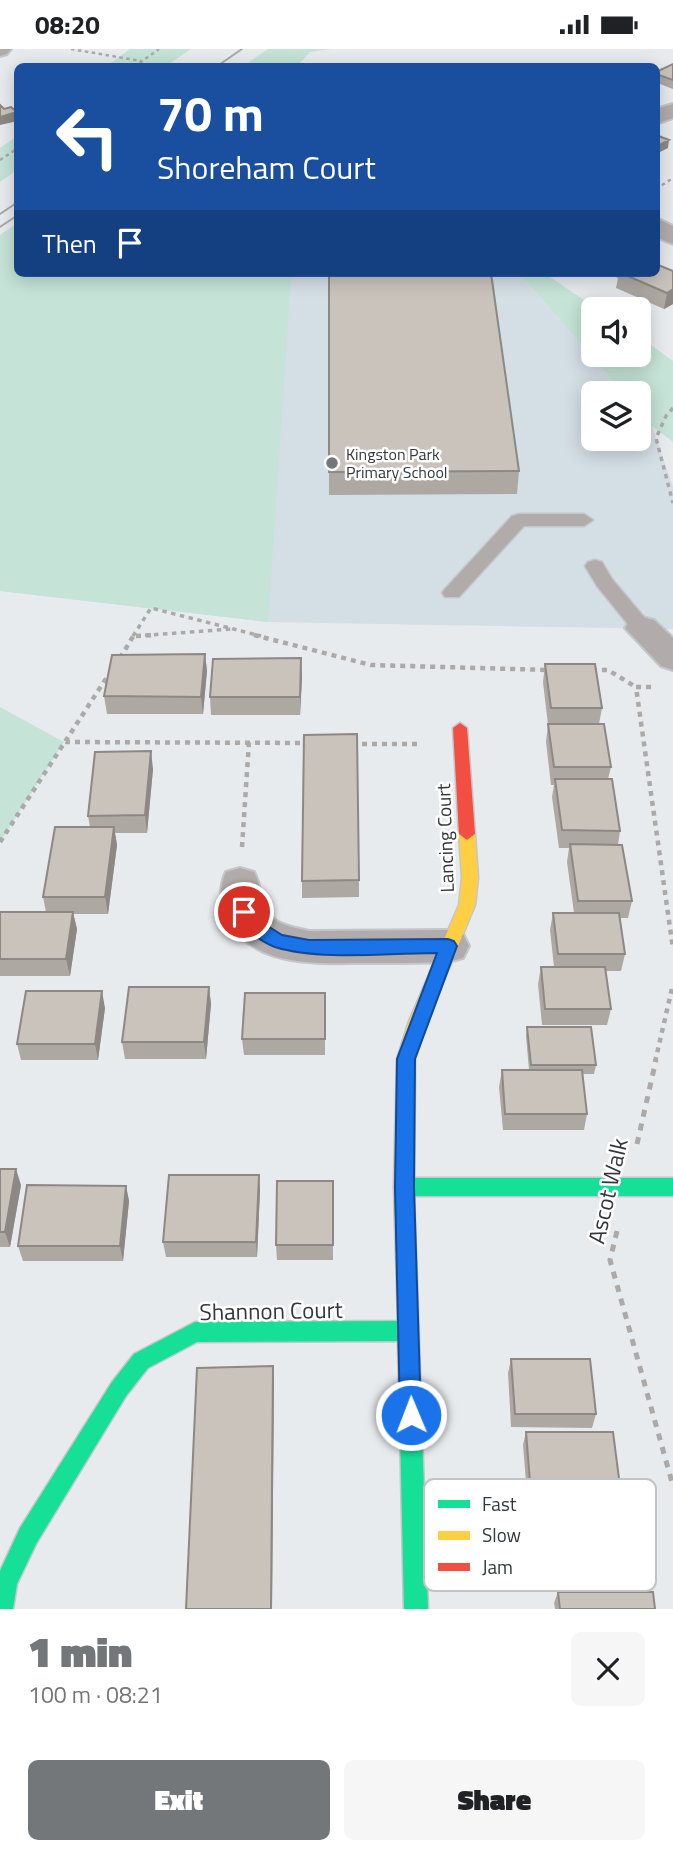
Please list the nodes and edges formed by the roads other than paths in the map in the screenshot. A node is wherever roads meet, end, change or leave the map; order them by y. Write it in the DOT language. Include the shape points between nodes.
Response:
graph roads {
  1 [pos="584,520"];
  2 [pos="595,566"];
  3 [pos="452,593"];
  4 [pos="642,628"];
  5 [pos="667,673"];
  6 [pos="460,727"];
  7 [pos="240,883"];
  8 [pos="448,946"];
  9 [pos="404,1187"];
  10 [pos="673,1187"];
  11 [pos="408,1331"];
  12 [pos="1,1609"];
  13 [pos="416,1609"];
  1 -- 3 [label="lane" via="519,520"];
  2 -- 4 [label="lane"];
  4 -- 5 [label="street"];
  6 -- 8 [label="street, Lancing Court" via="470,878 467,905"];
  7 -- 8 [label="street" via="244,912 257,928 278,941 309,947"];
  8 -- 9 [label="street, Lancing Court" via="406,1059"];
  9 -- 10 [label="street"];
  9 -- 11 [label="street, Lancing Court"];
  11 -- 12 [label="street, Shannon Court" via="195,1332 141,1361 28,1536 5,1583"];
  11 -- 13 [label="street, Lancing Court"];
}
